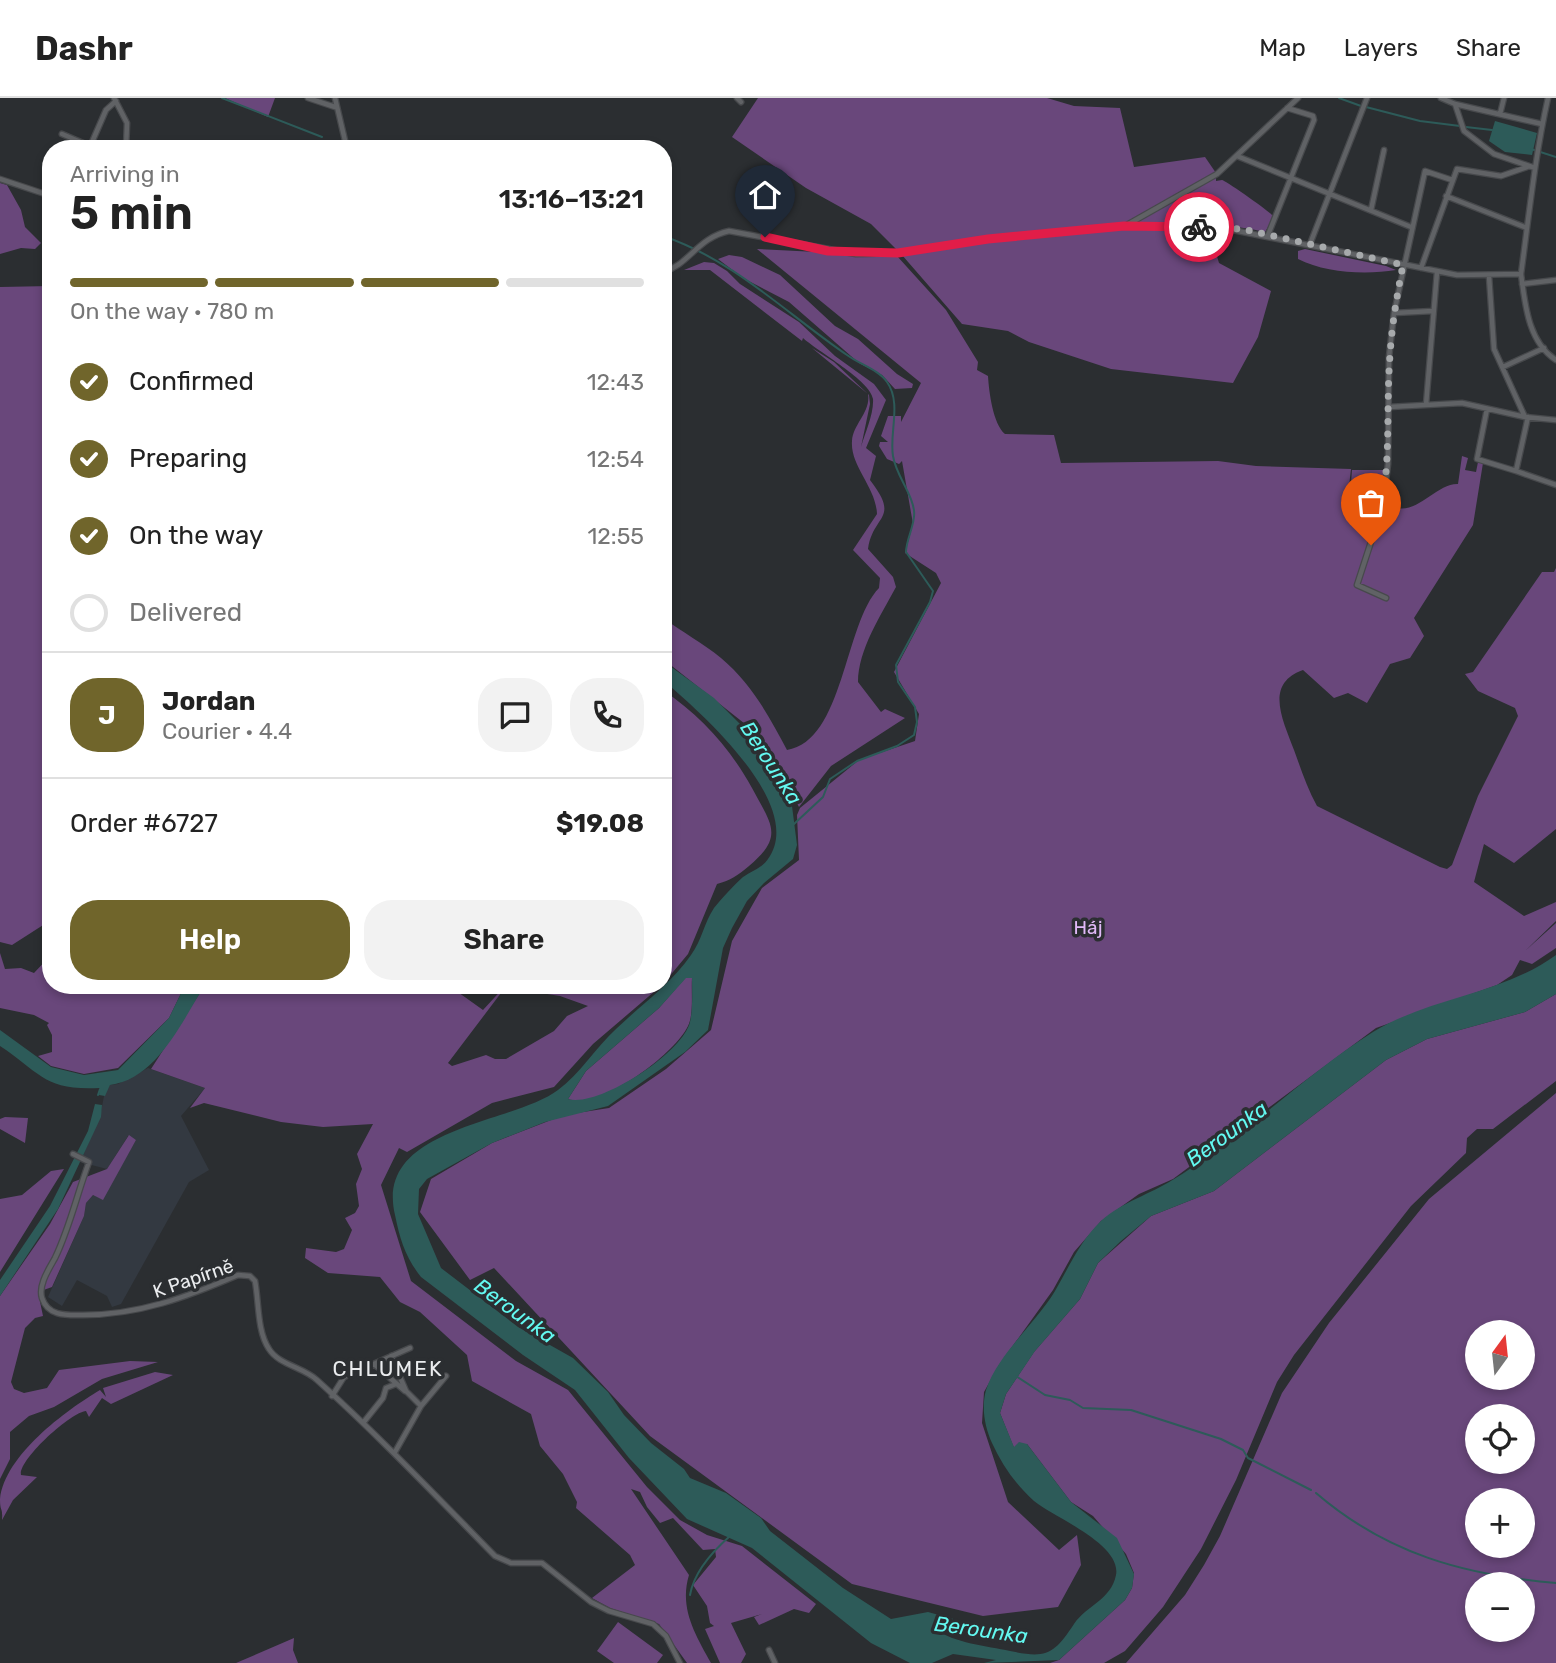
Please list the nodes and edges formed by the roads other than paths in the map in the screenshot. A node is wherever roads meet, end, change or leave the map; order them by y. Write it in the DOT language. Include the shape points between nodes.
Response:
graph roads {
  1 [pos="309,98"];
  2 [pos="335,98"];
  3 [pos="1298,98"];
  4 [pos="1367,98"];
  5 [pos="1441,98"];
  6 [pos="1503,98"];
  7 [pos="1548,98"];
  8 [pos="115,100"];
  9 [pos="1455,104"];
  10 [pos="335,107"];
  11 [pos="1287,108"];
  12 [pos="1500,115"];
  13 [pos="1542,124"];
  14 [pos="62,134"];
  15 [pos="75,140"];
  16 [pos="93,140"];
  17 [pos="127,140"];
  18 [pos="344,140"];
  19 [pos="1384,149"];
  20 [pos="1237,156"];
  21 [pos="1527,167"];
  22 [pos="1535,168"];
  23 [pos="1291,178"];
  24 [pos="0,179"];
  25 [pos="1452,180"];
  26 [pos="42,193"];
  27 [pos="1330,194"];
  28 [pos="1447,195"];
  29 [pos="1371,210"];
  30 [pos="1124,226"];
  31 [pos="1411,227"];
  32 [pos="1527,228"];
  33 [pos="1268,235"];
  34 [pos="1310,244"];
  35 [pos="1403,265"];
  36 [pos="672,268"];
  37 [pos="1421,268"];
  38 [pos="1437,272"];
  39 [pos="1521,274"];
  40 [pos="1489,276"];
  41 [pos="1556,280"];
  42 [pos="1522,284"];
  43 [pos="1433,311"];
  44 [pos="1394,313"];
  45 [pos="1544,348"];
  46 [pos="1551,355"];
  47 [pos="1556,362"];
  48 [pos="1503,367"];
  49 [pos="1426,405"];
  50 [pos="1389,407"];
  51 [pos="1487,409"];
  52 [pos="1526,417"];
  53 [pos="1556,420"];
  54 [pos="1517,471"];
  55 [pos="1556,485"];
  56 [pos="1386,598"];
  57 [pos="73,1154"];
  58 [pos="410,1348"];
  59 [pos="391,1356"];
  60 [pos="373,1364"];
  61 [pos="446,1376"];
  62 [pos="396,1384"];
  63 [pos="406,1391"];
  64 [pos="332,1396"];
  65 [pos="421,1406"];
  66 [pos="363,1423"];
  67 [pos="395,1452"];
  68 [pos="769,1650"];
  69 [pos="678,1662"];
  70 [pos="775,1663"];
  1 -- 10 [label="street"];
  2 -- 10 [label="street"];
  3 -- 11 [label="street"];
  4 -- 27 [label="street"];
  5 -- 9 [label="street"];
  6 -- 12 [label="street"];
  7 -- 13 [label="street"];
  8 -- 16 [label="street"];
  8 -- 17 [label="street" via="127,123"];
  9 -- 12 [label="street"];
  9 -- 21 [label="street" via="1464,131 1494,154"];
  10 -- 18 [label="street"];
  11 -- 20 [label="street"];
  11 -- 23 [label="street" via="1314,121"];
  12 -- 13 [label="street"];
  13 -- 22 [label="street"];
  14 -- 15 [label="street"];
  19 -- 29 [label="street"];
  20 -- 23 [label="street"];
  20 -- 30 [label="street" via="1217,174"];
  21 -- 22 [label="street"];
  21 -- 25 [label="street" via="1501,176 1457,169"];
  22 -- 32 [label="street"];
  23 -- 27 [label="street"];
  23 -- 33 [label="street"];
  24 -- 26 [label="street"];
  25 -- 28 [label="street"];
  25 -- 31 [label="street" via="1424,171"];
  27 -- 29 [label="street"];
  27 -- 34 [label="street"];
  28 -- 32 [label="street"];
  28 -- 37 [label="street"];
  29 -- 31 [label="street"];
  30 -- 33 [label="street" via="1218,227"];
  30 -- 36 [label="street" via="877,254 828,251 729,231 714,234"];
  31 -- 35 [label="street"];
  32 -- 39 [label="street"];
  33 -- 34 [label="street"];
  34 -- 35 [label="street"];
  35 -- 37 [label="street"];
  35 -- 44 [label="street"];
  37 -- 38 [label="street"];
  38 -- 40 [label="street"];
  38 -- 43 [label="street"];
  39 -- 40 [label="street"];
  39 -- 42 [label="street"];
  40 -- 48 [label="street" via="1494,349"];
  41 -- 42 [label="street"];
  42 -- 45 [label="street" via="1526,312"];
  43 -- 44 [label="street"];
  43 -- 49 [label="street"];
  44 -- 50 [label="street"];
  45 -- 46 [label="street"];
  45 -- 48 [label="street"];
  46 -- 47 [label="street"];
  48 -- 52 [label="street"];
  49 -- 50 [label="street"];
  49 -- 51 [label="street" via="1462,403"];
  50 -- 56 [label="street" via="1382,506 1357,585"];
  51 -- 52 [label="street"];
  51 -- 54 [label="street" via="1477,459"];
  52 -- 53 [label="street"];
  52 -- 54 [label="street"];
  54 -- 55 [label="street"];
  57 -- 64 [label="street, K Papírně" via="89,1162 43,1284 43,1300 54,1312 113,1315 160,1305 247,1275 255,1281 269,1350 310,1373"];
  58 -- 59 [label="street"];
  59 -- 60 [label="street"];
  59 -- 63 [label="street"];
  60 -- 62 [label="street"];
  60 -- 64 [label="street" via="344,1377"];
  61 -- 65 [label="street"];
  62 -- 63 [label="street"];
  62 -- 66 [label="street" via="386,1388"];
  63 -- 65 [label="street"];
  64 -- 66 [label="street, K Papírně"];
  65 -- 67 [label="street"];
  66 -- 67 [label="street, K Papírně"];
  67 -- 69 [label="street, K Papírně" via="501,1560 542,1563 591,1602 648,1621 659,1628"];
  68 -- 70 [label="street"];
}
